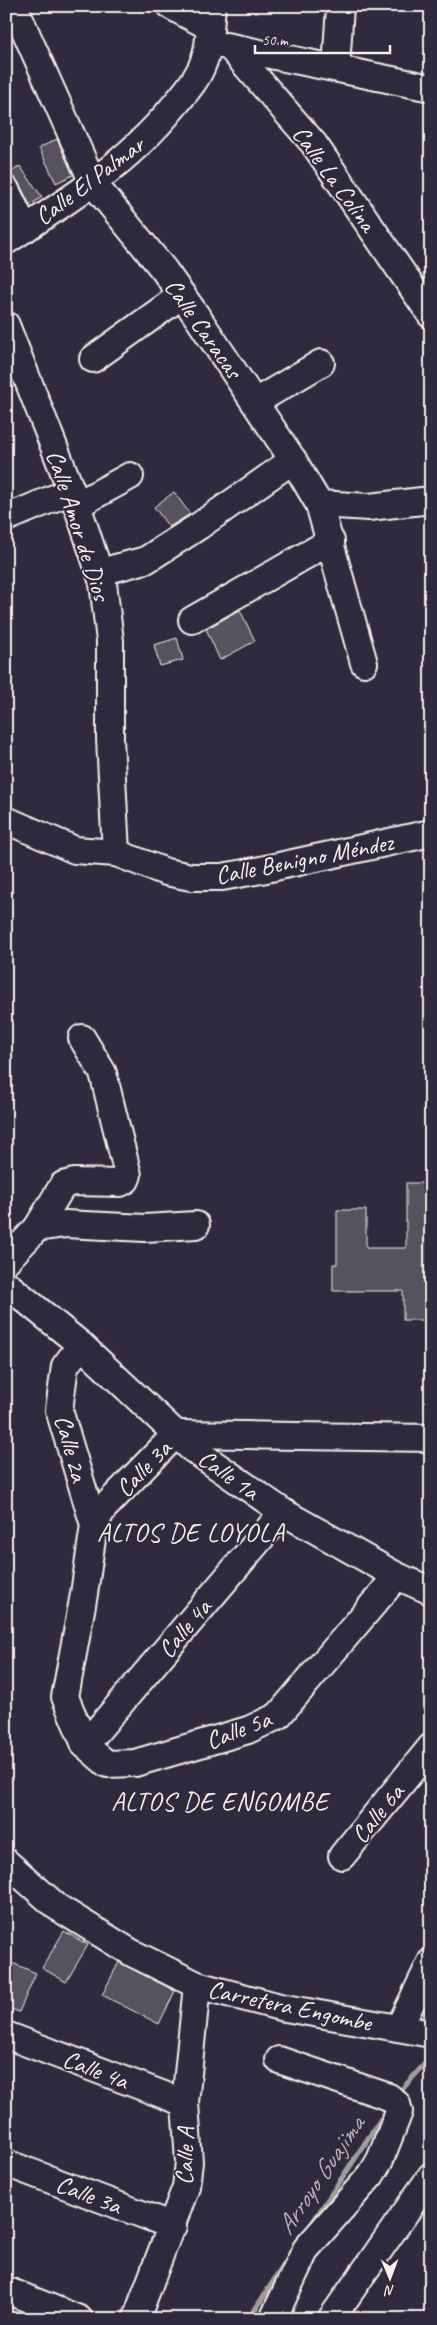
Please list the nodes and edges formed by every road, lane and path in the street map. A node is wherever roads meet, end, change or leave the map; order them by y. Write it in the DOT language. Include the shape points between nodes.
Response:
graph roads {
  1 [pos="14,6"];
  2 [pos="171,6"];
  3 [pos="340,6"];
  4 [pos="215,31"];
  5 [pos="336,68"];
  6 [pos="431,88"];
  7 [pos="93,183"];
  8 [pos="6,190"];
  9 [pos="16,235"];
  10 [pos="182,295"];
  11 [pos="431,315"];
  12 [pos="6,325"];
  13 [pos="93,359"];
  14 [pos="321,363"];
  15 [pos="255,402"];
  16 [pos="293,460"];
  17 [pos="130,476"];
  18 [pos="74,498"];
  19 [pos="431,500"];
  20 [pos="319,504"];
  21 [pos="6,518"];
  22 [pos="331,541"];
  23 [pos="100,572"];
  24 [pos="192,620"];
  25 [pos="364,663"];
  26 [pos="6,820"];
  27 [pos="431,833"];
  28 [pos="116,853"];
  29 [pos="82,1038"];
  30 [pos="196,1225"];
  31 [pos="37,1228"];
  32 [pos="6,1261"];
  33 [pos="6,1284"];
  34 [pos="81,1345"];
  35 [pos="176,1434"];
  36 [pos="431,1438"];
  37 [pos="283,1512"];
  38 [pos="94,1525"];
  39 [pos="397,1576"];
  40 [pos="431,1591"];
  41 [pos="84,1745"];
  42 [pos="431,1747"];
  43 [pos="342,1856"];
  44 [pos="6,1862"];
  45 [pos="431,1962"];
  46 [pos="197,1985"];
  47 [pos="399,2028"];
  48 [pos="430,2034"];
  49 [pos="6,2035"];
  50 [pos="279,2060"];
  51 [pos="185,2103"];
  52 [pos="6,2163"];
  53 [pos="431,2176"];
  54 [pos="173,2226"];
  55 [pos="6,2290"];
  56 [pos="79,2319"];
  57 [pos="136,2319"];
  58 [pos="273,2319"];
  59 [pos="331,2319"];
  1 -- 7 [label="street, Calle Caracas"];
  2 -- 4 [label="street"];
  3 -- 5 [label="street"];
  4 -- 5 [label="street"];
  4 -- 7 [label="street, Calle El Palmar" via="198,73 164,120 133,152"];
  4 -- 11 [label="street, Calle La Colina" via="314,144"];
  5 -- 6 [label="street"];
  7 -- 9 [label="street, Calle El Palmar"];
  7 -- 10 [label="street, Calle Caracas"];
  8 -- 9 [label="street"];
  10 -- 13 [label="street"];
  10 -- 15 [label="street, Calle Caracas"];
  12 -- 18 [label="street, Calle Amor de Dios"];
  14 -- 15 [label="street"];
  15 -- 16 [label="street, Calle Caracas"];
  16 -- 20 [label="street, Calle Caracas"];
  16 -- 23 [label="street" via="146,560"];
  17 -- 18 [label="street"];
  18 -- 21 [label="street"];
  18 -- 23 [label="street, Calle Amor de Dios"];
  19 -- 20 [label="street" via="370,507"];
  20 -- 22 [label="street, Calle Caracas"];
  22 -- 24 [label="street"];
  22 -- 25 [label="street, Calle Caracas"];
  23 -- 28 [label="street, Calle Amor de Dios" via="110,641 110,739"];
  26 -- 28 [label="street, Calle Benigno Méndez" via="75,850"];
  27 -- 28 [label="street, Calle Benigno Méndez" via="222,877 191,877 166,872"];
  29 -- 31 [label="street" via="103,1073 128,1175 120,1183 74,1182 63,1185"];
  30 -- 31 [label="street" via="145,1228 65,1224"];
  31 -- 32 [label="street"];
  33 -- 34 [label="street, Calle 1a"];
  34 -- 35 [label="street, Calle 1a"];
  34 -- 38 [label="street, Calle 2a" via="65,1366 59,1410"];
  35 -- 36 [label="street, Calle 3a"];
  35 -- 37 [label="street, Calle 1a"];
  35 -- 38 [label="street, Calle 3a" via="103,1509"];
  37 -- 39 [label="street, Calle 1a"];
  37 -- 41 [label="street, Calle 4a"];
  38 -- 41 [label="street, Calle 3a" via="64,1697"];
  39 -- 40 [label="street, Calle 1a"];
  39 -- 41 [label="street, Calle 5a" via="278,1716 248,1730 135,1763 107,1764"];
  42 -- 43 [label="street, Calle 6a"];
  44 -- 46 [label="street, Carretera Engombe" via="57,1907 132,1953"];
  45 -- 47 [label="street"];
  46 -- 47 [label="street, Carretera Engombe" via="280,2007"];
  46 -- 51 [label="street, Calle A"];
  47 -- 48 [label="street, Carretera Engombe"];
  49 -- 51 [label="street, Calle 4a"];
  50 -- 58 [label="street" via="393,2101 398,2118 371,2175 306,2249"];
  51 -- 54 [label="street, Calle A" via="189,2162 186,2187"];
  52 -- 54 [label="street, Calle 3a"];
  53 -- 59 [label="street"];
  54 -- 57 [label="street, Calle A"];
  55 -- 56 [label="street"];
}
